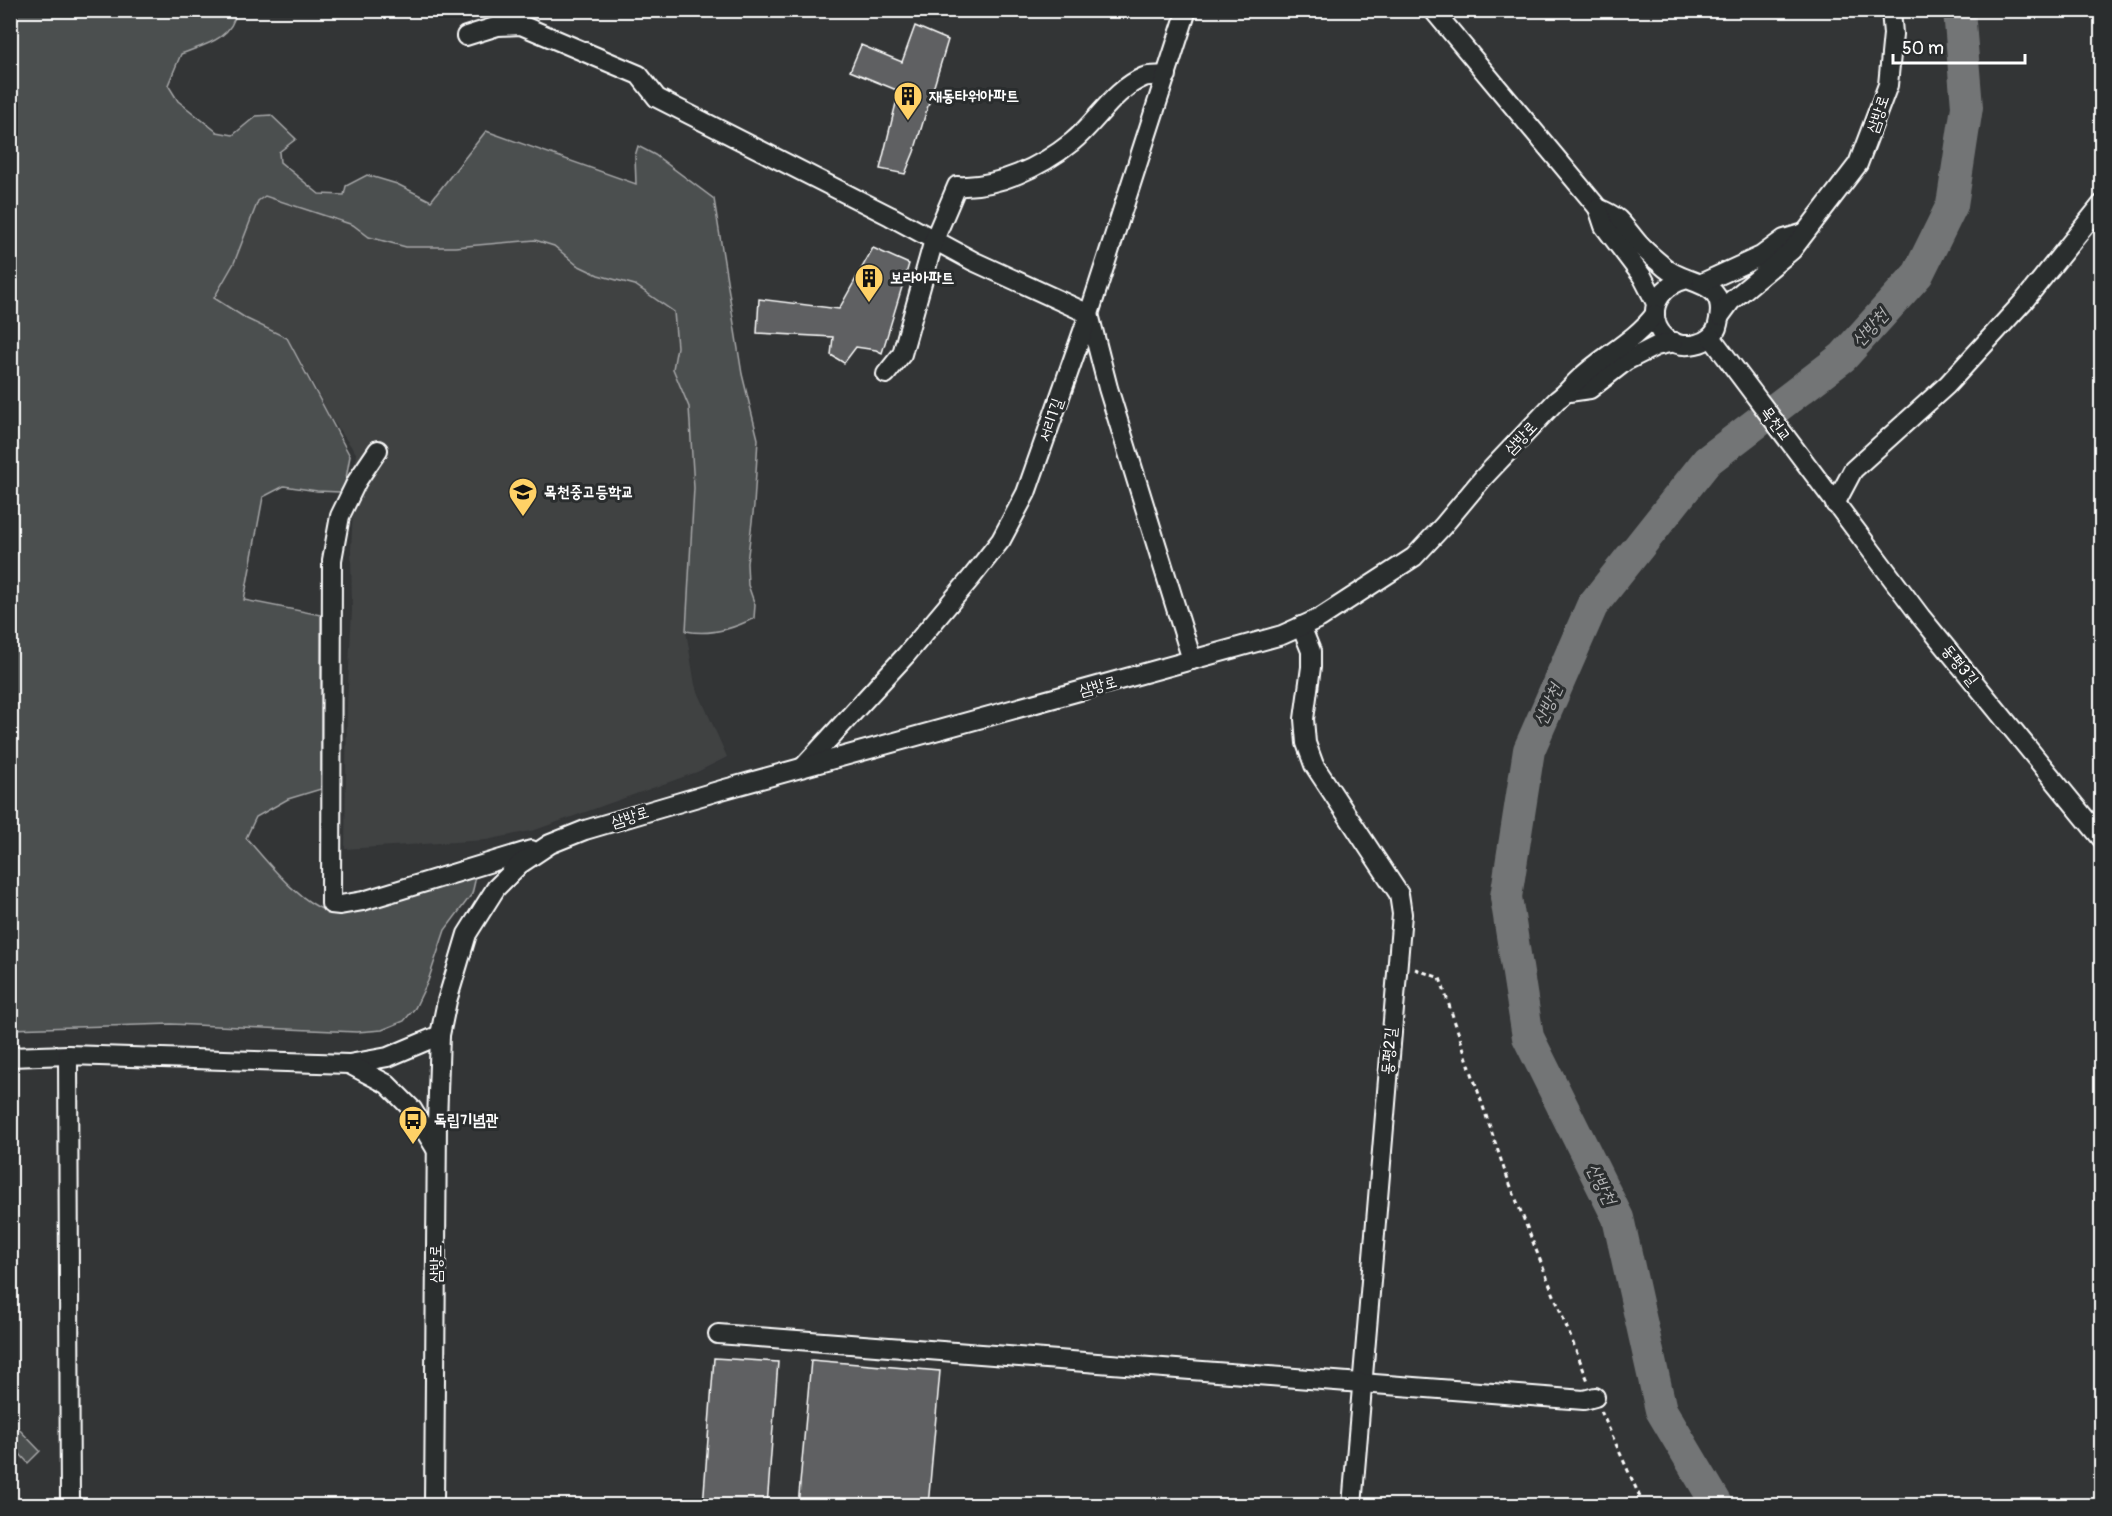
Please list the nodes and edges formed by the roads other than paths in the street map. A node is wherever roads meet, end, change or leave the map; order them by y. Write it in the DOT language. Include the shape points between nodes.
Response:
graph roads {
  1 [pos="1187,10"];
  2 [pos="1433,10"];
  3 [pos="1891,10"];
  4 [pos="466,36"];
  5 [pos="1167,75"];
  6 [pos="2102,204"];
  7 [pos="1598,208"];
  8 [pos="1804,233"];
  9 [pos="934,240"];
  10 [pos="1695,281"];
  11 [pos="1655,309"];
  12 [pos="1089,314"];
  13 [pos="1720,316"];
  14 [pos="1711,337"];
  15 [pos="1674,342"];
  16 [pos="886,374"];
  17 [pos="1569,392"];
  18 [pos="378,450"];
  19 [pos="1822,488"];
  20 [pos="1835,504"];
  21 [pos="1301,626"];
  22 [pos="1192,660"];
  23 [pos="802,767"];
  24 [pos="2102,840"];
  25 [pos="550,844"];
  26 [pos="440,1035"];
  27 [pos="68,1055"];
  28 [pos="10,1056"];
  29 [pos="349,1064"];
  30 [pos="437,1150"];
  31 [pos="718,1334"];
  32 [pos="1362,1383"];
  33 [pos="1595,1397"];
  34 [pos="70,1506"];
  35 [pos="434,1506"];
  36 [pos="1352,1506"];
  1 -- 5 [label="street, 서리1길"];
  2 -- 7 [label="street"];
  3 -- 8 [label="street, 삼방로" via="1888,85 1870,136 1858,164"];
  4 -- 9 [label="street" via="498,26 521,25 639,75 657,98"];
  5 -- 9 [label="street" via="1146,76 1123,89 1072,142 1031,168 975,186 957,186"];
  5 -- 12 [label="street, 서리1길"];
  6 -- 20 [label="street" via="2024,301 1947,385 1853,470"];
  7 -- 10 [label="street" via="1617,218 1665,268"];
  7 -- 11 [label="street" via="1604,226 1642,276"];
  8 -- 10 [label="street, 삼방로" via="1784,239 1761,256"];
  8 -- 13 [label="street, 삼방로" via="1792,250 1731,301"];
  9 -- 12 [label="street"];
  9 -- 16 [label="street" via="902,354"];
  10 -- 11 [label="street" via="1676,282 1666,288"];
  10 -- 13 [label="street" via="1715,294"];
  11 -- 15 [label="street" via="1658,328"];
  11 -- 17 [label="street, 삼방로" via="1645,328 1580,378"];
  12 -- 22 [label="street"];
  12 -- 23 [label="street, 서리1길" via="1026,493 1001,540 906,655"];
  13 -- 14 [label="street"];
  14 -- 15 [label="street" via="1694,345"];
  14 -- 19 [label="street, 목천교"];
  15 -- 17 [label="street, 삼방로" via="1656,346 1626,362 1590,389"];
  17 -- 21 [label="street, 삼방로" via="1483,478 1414,557 1320,618"];
  18 -- 25 [label="street, 삼방로" via="340,516 332,560 331,904 363,901"];
  19 -- 20 [label="street, 동평3길"];
  20 -- 24 [label="street, 동평3길"];
  21 -- 22 [label="street, 삼방로"];
  21 -- 32 [label="street, 동평2길" via="1311,651 1304,719 1306,743 1314,765 1399,894 1402,914"];
  22 -- 23 [label="street, 삼방로"];
  23 -- 25 [label="street, 삼방로" via="585,830"];
  25 -- 26 [label="street, 삼방로" via="520,864 496,888 467,934"];
  26 -- 29 [label="street" via="388,1057"];
  26 -- 30 [label="street, 삼방로"];
  27 -- 28 [label="street"];
  27 -- 29 [label="street"];
  27 -- 34 [label="street"];
  29 -- 30 [label="street" via="387,1084 412,1109"];
  30 -- 35 [label="street, 삼방로"];
  31 -- 32 [label="street"];
  32 -- 33 [label="street" via="1584,1400"];
  32 -- 36 [label="street, 동평2길"];
}
